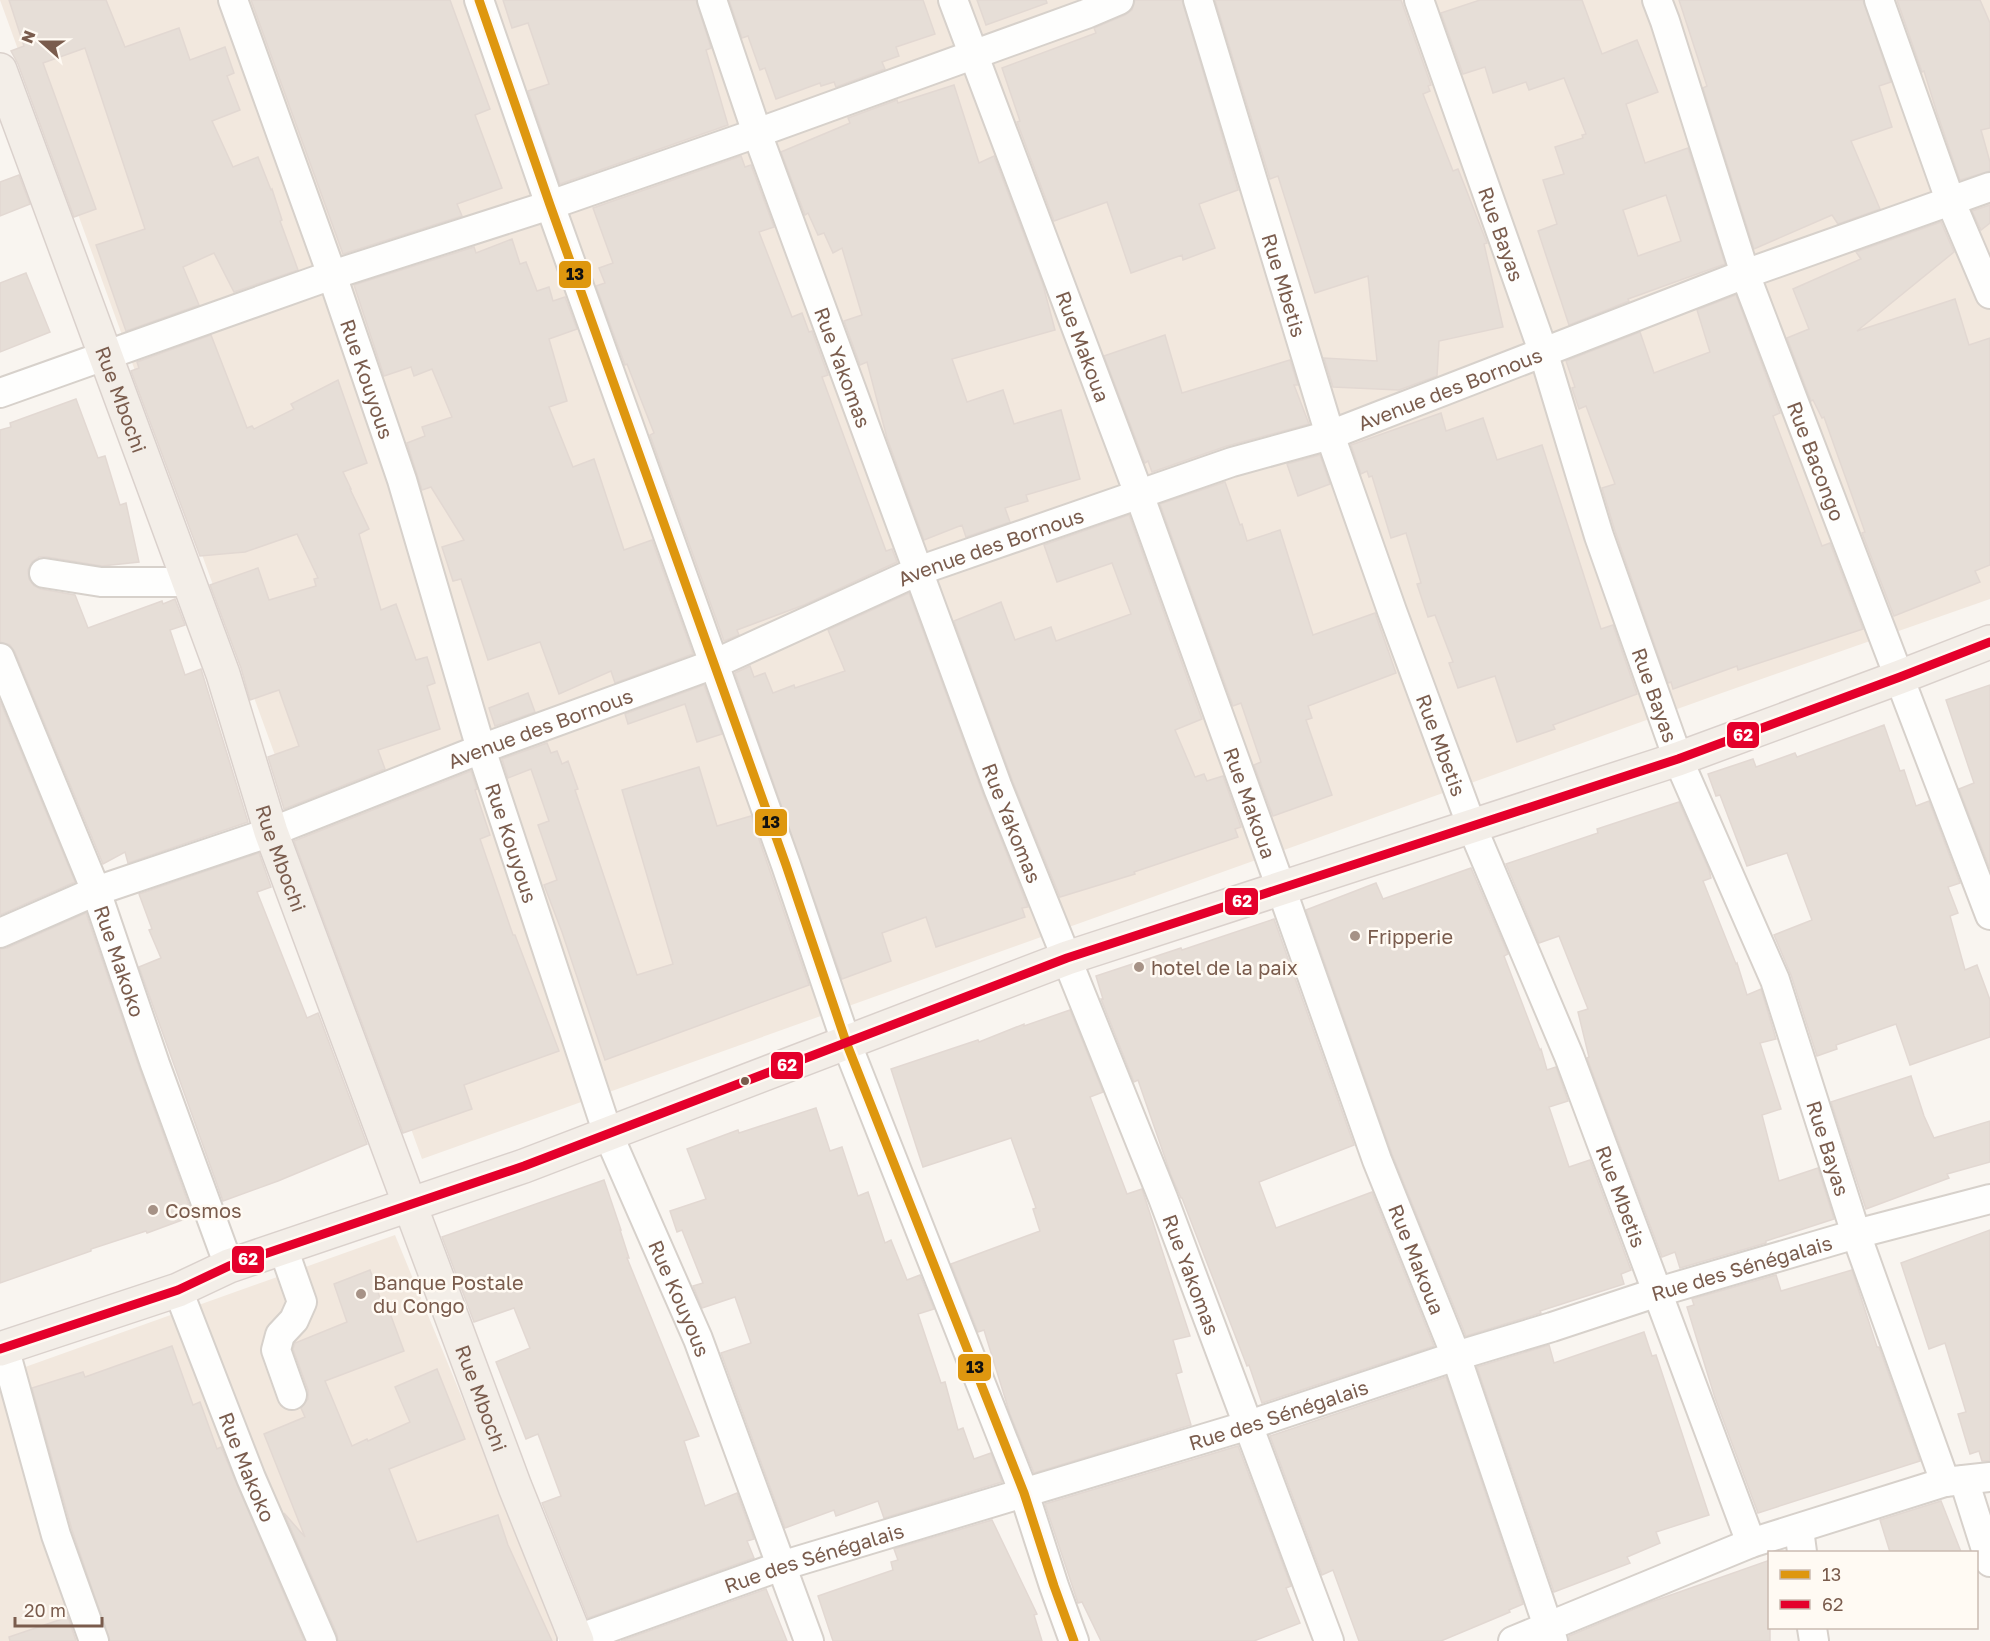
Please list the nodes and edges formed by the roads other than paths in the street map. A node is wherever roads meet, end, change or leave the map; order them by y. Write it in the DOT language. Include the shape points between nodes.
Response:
graph roads {
  1 [pos="233,0"];
  2 [pos="479,0"];
  3 [pos="712,0"];
  4 [pos="953,0"];
  5 [pos="1119,0"];
  6 [pos="1197,0"];
  7 [pos="1419,0"];
  8 [pos="1657,0"];
  9 [pos="1879,0"];
  10 [pos="974,55"];
  11 [pos="0,70"];
  12 [pos="757,133"];
  13 [pos="1990,187"];
  14 [pos="1950,200"];
  15 [pos="550,205"];
  16 [pos="1745,273"];
  17 [pos="332,275"];
  18 [pos="1990,294"];
  19 [pos="1543,351"];
  20 [pos="106,354"];
  21 [pos="0,393"];
  22 [pos="1330,435"];
  23 [pos="1139,494"];
  24 [pos="918,571"];
  25 [pos="44,573"];
  26 [pos="189,582"];
  27 [pos="1990,642"];
  28 [pos="0,658"];
  29 [pos="714,664"];
  30 [pos="1900,677"];
  31 [pos="481,749"];
  32 [pos="1678,759"];
  33 [pos="1472,826"];
  34 [pos="271,832"];
  35 [pos="1281,888"];
  36 [pos="96,891"];
  37 [pos="1990,915"];
  38 [pos="0,933"];
  39 [pos="1067,958"];
  40 [pos="846,1042"];
  41 [pos="608,1134"];
  42 [pos="1990,1198"];
  43 [pos="411,1205"];
  44 [pos="1856,1234"];
  45 [pos="283,1248"];
  46 [pos="229,1266"];
  47 [pos="178,1290"];
  48 [pos="1658,1292"];
  49 [pos="2,1348"];
  50 [pos="1456,1356"];
  51 [pos="292,1395"];
  52 [pos="1249,1425"];
  53 [pos="1966,1480"];
  54 [pos="1024,1492"];
  55 [pos="1800,1541"];
  56 [pos="1751,1543"];
  57 [pos="1990,1562"];
  58 [pos="781,1566"];
  59 [pos="1550,1634"];
  60 [pos="575,1640"];
  61 [pos="94,1641"];
  62 [pos="322,1641"];
  63 [pos="809,1641"];
  64 [pos="1074,1641"];
  65 [pos="1329,1641"];
  66 [pos="1513,1641"];
  1 -- 17 [label="street, Rue Kouyous"];
  2 -- 15 [label="street"];
  3 -- 12 [label="street, Rue Yakomas"];
  4 -- 10 [label="street, Rue Makoua"];
  5 -- 10 [label="street"];
  6 -- 22 [label="street, Rue Mbetis"];
  7 -- 19 [label="street, Rue Bayas"];
  8 -- 16 [label="street, Rue Bacongo"];
  9 -- 14 [label="street"];
  10 -- 12 [label="street"];
  10 -- 23 [label="street, Rue Makoua"];
  11 -- 20 [label="main road, Rue Mbochi"];
  12 -- 15 [label="street"];
  12 -- 24 [label="street, Rue Yakomas"];
  13 -- 14 [label="street, Avenue des Bornous"];
  14 -- 16 [label="street, Avenue des Bornous"];
  14 -- 18 [label="street"];
  15 -- 17 [label="street"];
  15 -- 29 [label="street"];
  16 -- 19 [label="street, Avenue des Bornous"];
  16 -- 30 [label="street, Rue Bacongo"];
  17 -- 20 [label="street"];
  17 -- 31 [label="street, Rue Kouyous" via="402,480"];
  19 -- 22 [label="street, Avenue des Bornous"];
  19 -- 32 [label="street, Rue Bayas" via="1599,536"];
  20 -- 21 [label="street"];
  20 -- 26 [label="main road, Rue Mbochi"];
  22 -- 23 [label="street, Avenue des Bornous" via="1232,462"];
  22 -- 33 [label="street, Rue Mbetis"];
  23 -- 24 [label="street, Avenue des Bornous"];
  23 -- 35 [label="street, Rue Makoua"];
  24 -- 29 [label="street, Avenue des Bornous"];
  24 -- 39 [label="street, Rue Yakomas" via="998,788"];
  25 -- 26 [label="street" via="101,582"];
  26 -- 34 [label="main road, Rue Mbochi" via="223,674"];
  27 -- 30 [label="main road"];
  28 -- 36 [label="street, Rue Makoko"];
  29 -- 31 [label="street, Avenue des Bornous"];
  29 -- 40 [label="street"];
  30 -- 32 [label="main road"];
  30 -- 37 [label="street, Rue Bacongo"];
  31 -- 34 [label="street, Avenue des Bornous"];
  31 -- 41 [label="street, Rue Kouyous"];
  32 -- 33 [label="main road"];
  32 -- 44 [label="street, Rue Bayas" via="1775,980"];
  33 -- 35 [label="main road"];
  33 -- 48 [label="street, Rue Mbetis" via="1569,1056"];
  34 -- 36 [label="street, Avenue des Bornous"];
  34 -- 43 [label="main road, Rue Mbochi"];
  35 -- 39 [label="main road"];
  35 -- 50 [label="street, Rue Makoua" via="1377,1160"];
  36 -- 38 [label="street, Avenue des Bornous"];
  36 -- 46 [label="street, Rue Makoko"];
  39 -- 40 [label="main road"];
  39 -- 52 [label="street, Rue Yakomas"];
  40 -- 41 [label="main road"];
  40 -- 54 [label="street"];
  41 -- 43 [label="main road"];
  41 -- 58 [label="street, Rue Kouyous" via="698,1339"];
  42 -- 44 [label="street, Rue des Sénégalais"];
  43 -- 45 [label="main road"];
  43 -- 60 [label="main road, Rue Mbochi"];
  44 -- 48 [label="street, Rue des Sénégalais"];
  44 -- 53 [label="street, Rue Bayas"];
  45 -- 46 [label="main road"];
  45 -- 51 [label="street" via="302,1302 294,1320 280,1335 276,1350"];
  46 -- 47 [label="main road"];
  47 -- 49 [label="main road"];
  47 -- 62 [label="street, Rue Makoko" via="251,1478"];
  48 -- 50 [label="street, Rue des Sénégalais"];
  48 -- 56 [label="street, Rue Mbetis"];
  49 -- 61 [label="street" via="56,1535"];
  50 -- 52 [label="street, Rue des Sénégalais"];
  50 -- 59 [label="street, Rue Makoua"];
  52 -- 54 [label="street, Rue des Sénégalais"];
  52 -- 65 [label="street, Rue Yakomas"];
  53 -- 55 [label="street"];
  53 -- 57 [label="street, Rue Bayas"];
  54 -- 58 [label="street, Rue des Sénégalais"];
  54 -- 64 [label="street"];
  55 -- 56 [label="street"];
  56 -- 59 [label="street"];
  58 -- 60 [label="street, Rue des Sénégalais"];
  58 -- 63 [label="street, Rue Kouyous"];
  59 -- 66 [label="street"];
}
